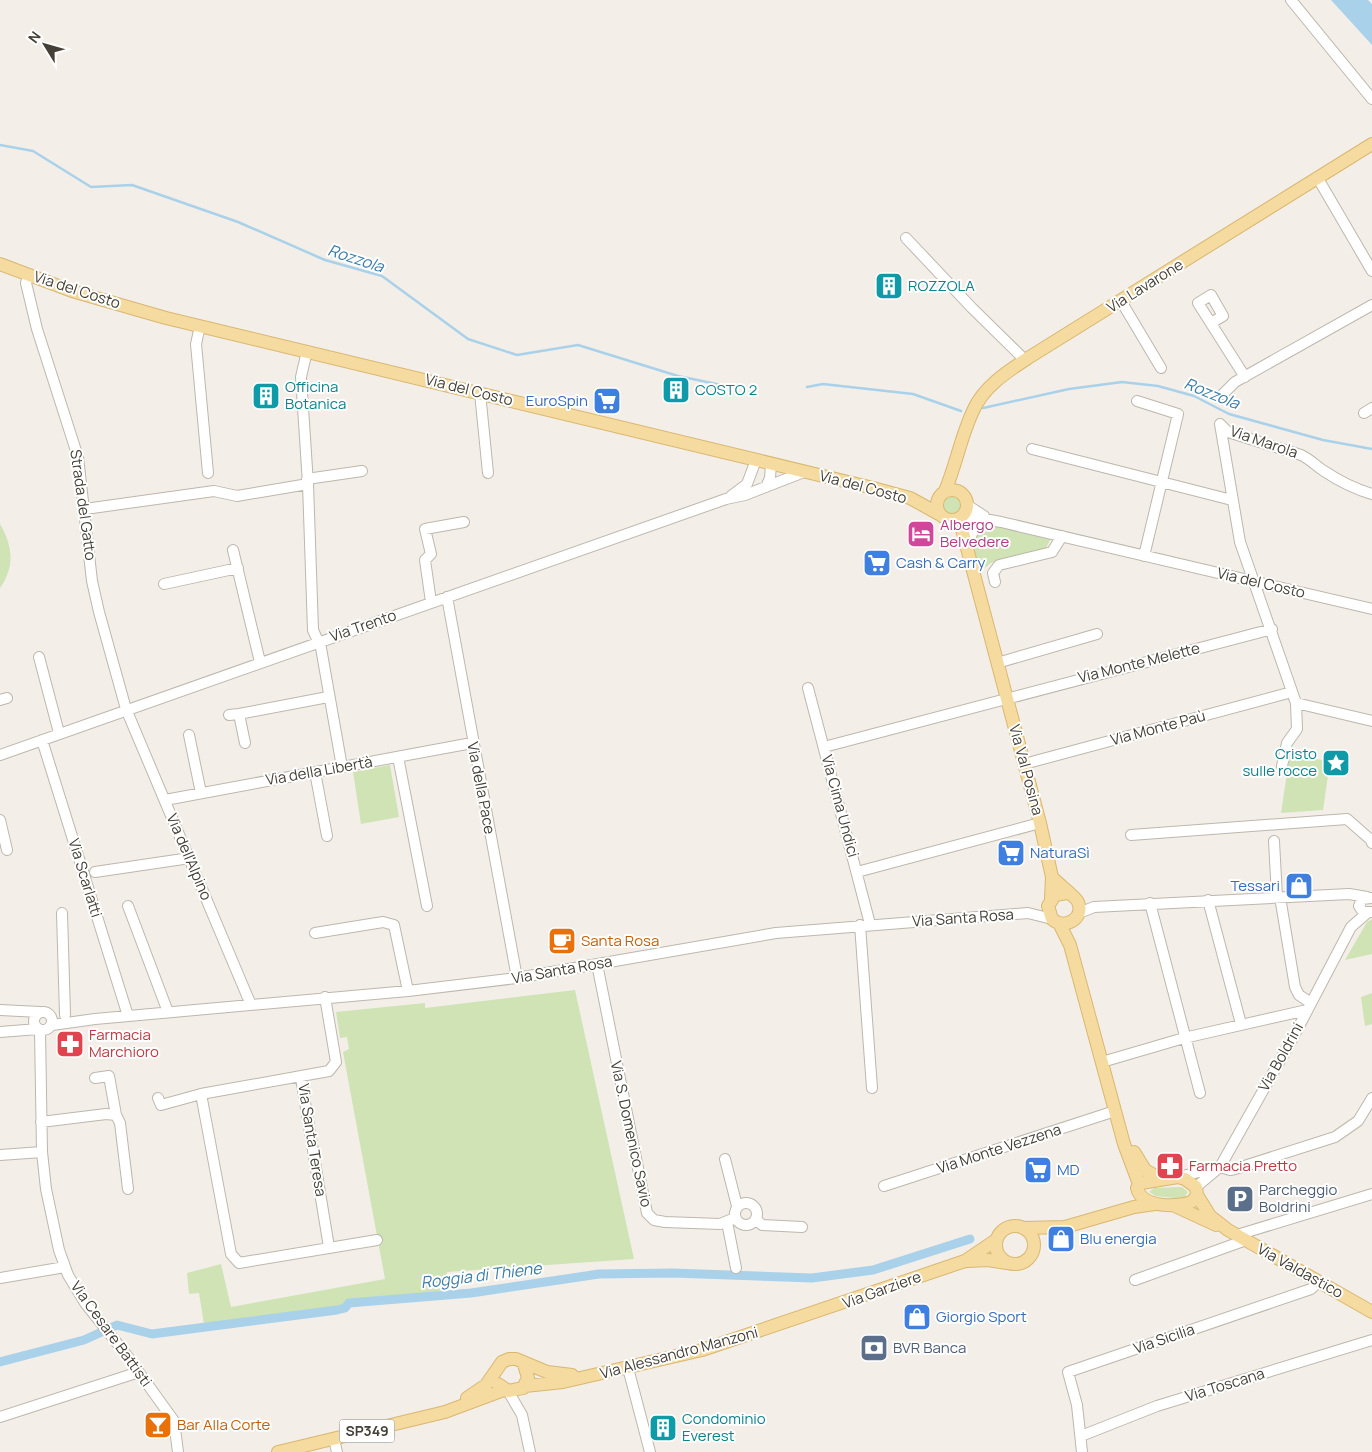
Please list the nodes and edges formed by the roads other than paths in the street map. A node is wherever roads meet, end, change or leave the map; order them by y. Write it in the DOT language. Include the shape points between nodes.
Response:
graph roads {
  1 [pos="1291,0"];
  2 [pos="1372,100"];
  3 [pos="1372,144"];
  4 [pos="1316,179"];
  5 [pos="906,238"];
  6 [pos="0,264"];
  7 [pos="1372,271"];
  8 [pos="29,275"];
  9 [pos="1121,301"];
  10 [pos="1372,305"];
  11 [pos="1211,324"];
  12 [pos="200,326"];
  13 [pos="306,350"];
  14 [pos="1025,360"];
  15 [pos="1161,368"];
  16 [pos="1245,377"];
  17 [pos="480,393"];
  18 [pos="1223,394"];
  19 [pos="1137,401"];
  20 [pos="1032,450"];
  21 [pos="756,460"];
  22 [pos="957,461"];
  23 [pos="771,464"];
  24 [pos="362,471"];
  25 [pos="804,472"];
  26 [pos="208,473"];
  27 [pos="488,473"];
  28 [pos="307,482"];
  29 [pos="1161,482"];
  30 [pos="766,487"];
  31 [pos="942,493"];
  32 [pos="1372,494"];
  33 [pos="910,498"];
  34 [pos="726,499"];
  35 [pos="1228,499"];
  36 [pos="963,508"];
  37 [pos="85,509"];
  38 [pos="942,516"];
  39 [pos="464,522"];
  40 [pos="996,522"];
  41 [pos="1062,536"];
  42 [pos="233,550"];
  43 [pos="968,556"];
  44 [pos="1144,556"];
  45 [pos="238,568"];
  46 [pos="1255,581"];
  47 [pos="994,582"];
  48 [pos="164,584"];
  49 [pos="447,597"];
  50 [pos="431,602"];
  51 [pos="1372,609"];
  52 [pos="1272,628"];
  53 [pos="1097,634"];
  54 [pos="317,642"];
  55 [pos="39,657"];
  56 [pos="260,662"];
  57 [pos="997,663"];
  58 [pos="808,688"];
  59 [pos="1292,692"];
  60 [pos="328,697"];
  61 [pos="1006,697"];
  62 [pos="1296,703"];
  63 [pos="126,709"];
  64 [pos="1372,721"];
  65 [pos="59,733"];
  66 [pos="189,735"];
  67 [pos="42,740"];
  68 [pos="472,742"];
  69 [pos="244,743"];
  70 [pos="824,747"];
  71 [pos="0,755"];
  72 [pos="398,757"];
  73 [pos="1024,764"];
  74 [pos="1282,766"];
  75 [pos="342,767"];
  76 [pos="315,772"];
  77 [pos="201,793"];
  78 [pos="165,800"];
  79 [pos="0,820"];
  80 [pos="1040,823"];
  81 [pos="1131,835"];
  82 [pos="326,836"];
  83 [pos="1274,841"];
  84 [pos="1372,843"];
  85 [pos="7,850"];
  86 [pos="190,858"];
  87 [pos="95,872"];
  88 [pos="858,872"];
  89 [pos="1052,878"];
  90 [pos="1344,895"];
  91 [pos="1072,896"];
  92 [pos="1278,897"];
  93 [pos="1371,899"];
  94 [pos="1050,900"];
  95 [pos="1208,900"];
  96 [pos="1150,904"];
  97 [pos="128,906"];
  98 [pos="427,906"];
  99 [pos="1359,906"];
  100 [pos="1094,907"];
  101 [pos="1370,912"];
  102 [pos="62,913"];
  103 [pos="1028,913"];
  104 [pos="1065,919"];
  105 [pos="865,925"];
  106 [pos="315,933"];
  107 [pos="597,964"];
  108 [pos="517,978"];
  109 [pos="408,991"];
  110 [pos="326,997"];
  111 [pos="251,1006"];
  112 [pos="1309,1007"];
  113 [pos="0,1010"];
  114 [pos="18,1012"];
  115 [pos="168,1012"];
  116 [pos="44,1013"];
  117 [pos="65,1015"];
  118 [pos="128,1016"];
  119 [pos="95,1019"];
  120 [pos="1241,1024"];
  121 [pos="42,1028"];
  122 [pos="0,1032"];
  123 [pos="1184,1038"];
  124 [pos="1102,1062"];
  125 [pos="95,1078"];
  126 [pos="301,1078"];
  127 [pos="872,1088"];
  128 [pos="1200,1093"];
  129 [pos="202,1094"];
  130 [pos="158,1098"];
  131 [pos="1370,1105"];
  132 [pos="1115,1110"];
  133 [pos="116,1115"];
  134 [pos="41,1122"];
  135 [pos="1122,1132"];
  136 [pos="42,1152"];
  137 [pos="0,1155"];
  138 [pos="725,1159"];
  139 [pos="1220,1167"];
  140 [pos="1178,1177"];
  141 [pos="1159,1178"];
  142 [pos="884,1186"];
  143 [pos="1138,1186"];
  144 [pos="128,1189"];
  145 [pos="1196,1191"];
  146 [pos="1372,1194"];
  147 [pos="1165,1204"];
  148 [pos="738,1206"];
  149 [pos="1108,1214"];
  150 [pos="756,1219"];
  151 [pos="731,1220"];
  152 [pos="802,1226"];
  153 [pos="1065,1227"];
  154 [pos="1023,1228"];
  155 [pos="1237,1235"];
  156 [pos="377,1240"];
  157 [pos="996,1240"];
  158 [pos="329,1247"];
  159 [pos="1034,1247"];
  160 [pos="965,1261"];
  161 [pos="1007,1263"];
  162 [pos="65,1267"];
  163 [pos="736,1268"];
  164 [pos="0,1278"];
  165 [pos="1135,1280"];
  166 [pos="1319,1281"];
  167 [pos="1372,1312"];
  168 [pos="798,1319"];
  169 [pos="1372,1340"];
  170 [pos="524,1364"];
  171 [pos="628,1368"];
  172 [pos="138,1372"];
  173 [pos="495,1372"];
  174 [pos="587,1377"];
  175 [pos="524,1387"];
  176 [pos="506,1391"];
  177 [pos="456,1408"];
  178 [pos="522,1415"];
  179 [pos="0,1417"];
  180 [pos="1081,1436"];
  181 [pos="334,1438"];
  182 [pos="178,1452"];
  183 [pos="278,1452"];
  184 [pos="337,1452"];
  185 [pos="530,1452"];
  186 [pos="650,1452"];
  187 [pos="1082,1452"];
  1 -- 2 [label="street"];
  3 -- 4 [label="main road, Via Lavarone"];
  4 -- 7 [label="street"];
  4 -- 9 [label="main road, Via Lavarone"];
  5 -- 14 [label="street"];
  6 -- 8 [label="main road, Via del Costo"];
  8 -- 12 [label="main road, Via del Costo" via="72,291"];
  8 -- 37 [label="street, Strada del Gatto" via="26,283 38,329 78,457"];
  9 -- 14 [label="main road, Via Lavarone"];
  9 -- 15 [label="street"];
  10 -- 16 [label="street"];
  11 -- 16 [label="street"];
  12 -- 13 [label="main road, Via del Costo"];
  12 -- 26 [label="street" via="196,344"];
  13 -- 17 [label="main road, Via del Costo"];
  13 -- 28 [label="street" via="301,377"];
  14 -- 22 [label="main road, Via Lavarone" via="984,393 973,409"];
  16 -- 18 [label="street"];
  17 -- 21 [label="main road, Via del Costo"];
  17 -- 27 [label="street"];
  19 -- 29 [label="street" via="1178,414"];
  20 -- 29 [label="street"];
  21 -- 23 [label="main road, Via del Costo"];
  21 -- 34 [label="street, Via Trento" via="747,484"];
  22 -- 31 [label="main road, Via Lavarone"];
  22 -- 36 [label="main road, Via Lavarone"];
  23 -- 25 [label="main road, Via del Costo"];
  23 -- 30 [label="street"];
  24 -- 28 [label="street"];
  25 -- 30 [label="street, Via Trento"];
  25 -- 33 [label="main road, Via del Costo"];
  28 -- 37 [label="street" via="237,496 214,491"];
  28 -- 54 [label="street" via="313,630"];
  29 -- 35 [label="street"];
  29 -- 44 [label="street"];
  30 -- 34 [label="street, Via Trento"];
  31 -- 33 [label="main road"];
  31 -- 36 [label="main road" via="955,490"];
  31 -- 38 [label="main road" via="936,504"];
  32 -- 46 [label="street, Via Marola" via="1357,490 1312,460 1228,432 1220,424 1240,542"];
  33 -- 38 [label="main road, Via del Costo"];
  34 -- 49 [label="street, Via Trento"];
  36 -- 38 [label="main road" via="952,520"];
  36 -- 40 [label="street, Via del Costo"];
  36 -- 43 [label="main road, Via Val Posina"];
  37 -- 63 [label="street, Strada del Gatto" via="92,581"];
  38 -- 43 [label="main road, Via Val Posina"];
  39 -- 50 [label="street" via="425,529 431,554 425,560"];
  40 -- 41 [label="street, Via del Costo"];
  40 -- 43 [label="street" via="980,523 973,529"];
  41 -- 44 [label="street, Via del Costo"];
  41 -- 47 [label="street" via="1052,552 998,565 993,573"];
  42 -- 45 [label="street"];
  43 -- 57 [label="main road, Via Val Posina"];
  44 -- 46 [label="street, Via del Costo"];
  45 -- 48 [label="street"];
  45 -- 56 [label="street"];
  46 -- 51 [label="street, Via del Costo"];
  46 -- 52 [label="street"];
  49 -- 50 [label="street, Via Trento"];
  49 -- 68 [label="street, Via della Pace"];
  50 -- 54 [label="street, Via Trento"];
  52 -- 59 [label="street"];
  52 -- 61 [label="street, Via Monte Melette"];
  53 -- 57 [label="street"];
  54 -- 56 [label="street, Via Trento"];
  54 -- 60 [label="street"];
  55 -- 65 [label="street"];
  56 -- 63 [label="street, Via Trento"];
  57 -- 61 [label="main road, Via Val Posina"];
  58 -- 70 [label="street, Via Cima Undici"];
  59 -- 62 [label="street"];
  59 -- 73 [label="street, Via Monte Paù"];
  60 -- 69 [label="street" via="234,715"];
  60 -- 75 [label="street"];
  61 -- 70 [label="street, Via Monte Melette"];
  61 -- 73 [label="main road, Via Val Posina"];
  62 -- 64 [label="street"];
  62 -- 74 [label="street" via="1297,729 1287,742"];
  63 -- 65 [label="street, Via Trento"];
  63 -- 78 [label="street, Via dell'Alpino"];
  65 -- 67 [label="street, Via Trento"];
  66 -- 77 [label="street"];
  67 -- 71 [label="street, Via Trento"];
  67 -- 118 [label="street, Via Scarlatti"];
  68 -- 72 [label="street, Via della Libertà"];
  68 -- 108 [label="street, Via della Pace"];
  70 -- 88 [label="street, Via Cima Undici"];
  72 -- 75 [label="street, Via della Libertà"];
  72 -- 98 [label="street"];
  73 -- 80 [label="main road, Via Val Posina"];
  75 -- 76 [label="street, Via della Libertà"];
  76 -- 77 [label="street, Via della Libertà"];
  76 -- 82 [label="street"];
  77 -- 78 [label="street, Via della Libertà"];
  78 -- 86 [label="street, Via dell'Alpino"];
  79 -- 85 [label="street"];
  80 -- 88 [label="street"];
  80 -- 89 [label="main road, Via Val Posina"];
  81 -- 84 [label="street" via="1346,819"];
  83 -- 92 [label="street"];
  86 -- 87 [label="street"];
  86 -- 111 [label="street, Via dell'Alpino"];
  88 -- 105 [label="street, Via Cima Undici"];
  89 -- 91 [label="main road"];
  89 -- 94 [label="main road, Via Val Posina"];
  90 -- 92 [label="street"];
  90 -- 93 [label="street"];
  90 -- 99 [label="street"];
  91 -- 94 [label="main road" via="1058,893"];
  91 -- 100 [label="street"];
  91 -- 104 [label="main road, Via Val Posina"];
  92 -- 95 [label="street"];
  92 -- 112 [label="street" via="1295,987"];
  93 -- 99 [label="street" via="1362,899"];
  94 -- 103 [label="street, Via Santa Rosa"];
  94 -- 104 [label="main road, Via Val Posina" via="1048,911"];
  95 -- 96 [label="street"];
  95 -- 120 [label="street"];
  96 -- 100 [label="street"];
  96 -- 123 [label="street"];
  97 -- 115 [label="street"];
  99 -- 101 [label="street" via="1362,912"];
  100 -- 104 [label="street"];
  101 -- 112 [label="street, Via Boldrini" via="1351,927"];
  102 -- 117 [label="street"];
  103 -- 104 [label="street, Via Santa Rosa"];
  103 -- 105 [label="street, Via Santa Rosa"];
  104 -- 124 [label="main road, Via Val Posina"];
  105 -- 107 [label="street, Via Santa Rosa" via="776,933"];
  105 -- 127 [label="street, Via Cima Undici"];
  106 -- 109 [label="street" via="383,922 394,925"];
  107 -- 108 [label="street, Via Santa Rosa"];
  107 -- 151 [label="street, Via S. Domenico Savio" via="647,1213 654,1220 665,1222 720,1224"];
  108 -- 109 [label="street, Via Santa Rosa"];
  109 -- 110 [label="street, Via Santa Rosa"];
  110 -- 111 [label="street, Via Santa Rosa"];
  110 -- 126 [label="street, Via Santa Teresa" via="336,1062 329,1071"];
  111 -- 115 [label="street, Via Santa Rosa"];
  112 -- 120 [label="street"];
  112 -- 139 [label="street, Via Boldrini"];
  113 -- 114 [label="street, Via Santa Rosa"];
  114 -- 116 [label="street, Via Santa Rosa"];
  114 -- 121 [label="street"];
  115 -- 118 [label="street, Via Santa Rosa"];
  116 -- 117 [label="street, Via Santa Rosa"];
  116 -- 121 [label="street" via="35,1016"];
  116 -- 121 [label="street" via="52,1019"];
  117 -- 119 [label="street, Via Santa Rosa"];
  118 -- 119 [label="street, Via Santa Rosa"];
  119 -- 121 [label="street, Via Santa Rosa"];
  120 -- 123 [label="street"];
  121 -- 122 [label="street, Via Santa Rosa"];
  121 -- 134 [label="street, Via Cesare Battisti"];
  123 -- 124 [label="street"];
  123 -- 128 [label="street"];
  124 -- 132 [label="main road, Via Val Posina"];
  125 -- 133 [label="street" via="109,1076"];
  126 -- 129 [label="street"];
  126 -- 158 [label="street, Via Santa Teresa"];
  129 -- 130 [label="street" via="161,1104"];
  129 -- 158 [label="street" via="233,1258 239,1263"];
  131 -- 139 [label="street" via="1358,1121 1335,1137 1230,1170"];
  132 -- 135 [label="main road, Via Val Posina"];
  132 -- 142 [label="street, Via Monte Vezzena"];
  133 -- 134 [label="street"];
  133 -- 144 [label="street" via="120,1123"];
  134 -- 136 [label="street, Via Cesare Battisti"];
  135 -- 141 [label="main road, Via Val Posina" via="1141,1166"];
  135 -- 143 [label="main road, Via Val Posina"];
  136 -- 137 [label="street"];
  136 -- 162 [label="street, Via Cesare Battisti" via="46,1189"];
  138 -- 148 [label="street"];
  139 -- 140 [label="street"];
  139 -- 145 [label="street"];
  140 -- 141 [label="main road"];
  140 -- 145 [label="main road" via="1185,1179"];
  141 -- 143 [label="main road"];
  143 -- 147 [label="main road, Via Valdastico" via="1140,1195 1146,1200"];
  143 -- 149 [label="main road, Via Garziere" via="1127,1202"];
  145 -- 147 [label="main road, Via Garziere" via="1193,1201 1186,1204"];
  145 -- 155 [label="main road, Via Valdastico" via="1210,1216"];
  146 -- 155 [label="street"];
  147 -- 149 [label="main road, Via Garziere"];
  147 -- 155 [label="main road, Via Valdastico"];
  148 -- 150 [label="street" via="744,1202 754,1206"];
  148 -- 151 [label="street"];
  149 -- 153 [label="main road, Via Garziere"];
  150 -- 151 [label="street" via="743,1225"];
  150 -- 152 [label="street" via="762,1225"];
  151 -- 163 [label="street"];
  153 -- 154 [label="main road, Via Garziere"];
  153 -- 159 [label="main road, Via Garziere"];
  154 -- 157 [label="main road, Via Garziere" via="1006,1228"];
  154 -- 159 [label="main road" via="1032,1236"];
  155 -- 165 [label="street"];
  155 -- 166 [label="main road, Via Valdastico"];
  156 -- 158 [label="street"];
  157 -- 160 [label="main road, Via Garziere"];
  157 -- 161 [label="main road" via="999,1256"];
  159 -- 161 [label="main road, Via Garziere" via="1027,1260 1014,1265"];
  160 -- 161 [label="main road, Via Garziere"];
  160 -- 168 [label="main road, Via Garziere"];
  162 -- 164 [label="street"];
  162 -- 172 [label="street, Via Cesare Battisti" via="85,1303"];
  166 -- 167 [label="main road, Via Valdastico"];
  166 -- 180 [label="street, Via Sicilia" via="1312,1289 1068,1372"];
  168 -- 171 [label="main road, Via Alessandro Manzoni" via="702,1350"];
  169 -- 180 [label="street, Via Toscana" via="1157,1406"];
  170 -- 173 [label="main road, Via Alessandro Manzoni" via="516,1359 506,1359"];
  170 -- 174 [label="main road, Via Alessandro Manzoni" via="546,1372"];
  170 -- 175 [label="main road" via="528,1374"];
  171 -- 174 [label="main road, Via Alessandro Manzoni"];
  171 -- 186 [label="street"];
  172 -- 179 [label="street"];
  172 -- 182 [label="street, Via Cesare Battisti" via="174,1421"];
  173 -- 176 [label="main road" via="496,1381"];
  173 -- 177 [label="main road, Via Alessandro Manzoni / SP349" via="482,1388"];
  174 -- 175 [label="main road, Via Alessandro Manzoni"];
  175 -- 176 [label="main road, Via Alessandro Manzoni"];
  175 -- 178 [label="street"];
  176 -- 177 [label="main road, Via Alessandro Manzoni / SP349"];
  176 -- 178 [label="street"];
  177 -- 181 [label="main road, Via Alessandro Manzoni / SP349"];
  178 -- 185 [label="street"];
  180 -- 187 [label="street"];
  181 -- 183 [label="main road, Via Alessandro Manzoni / SP349"];
  181 -- 184 [label="street"];
}
